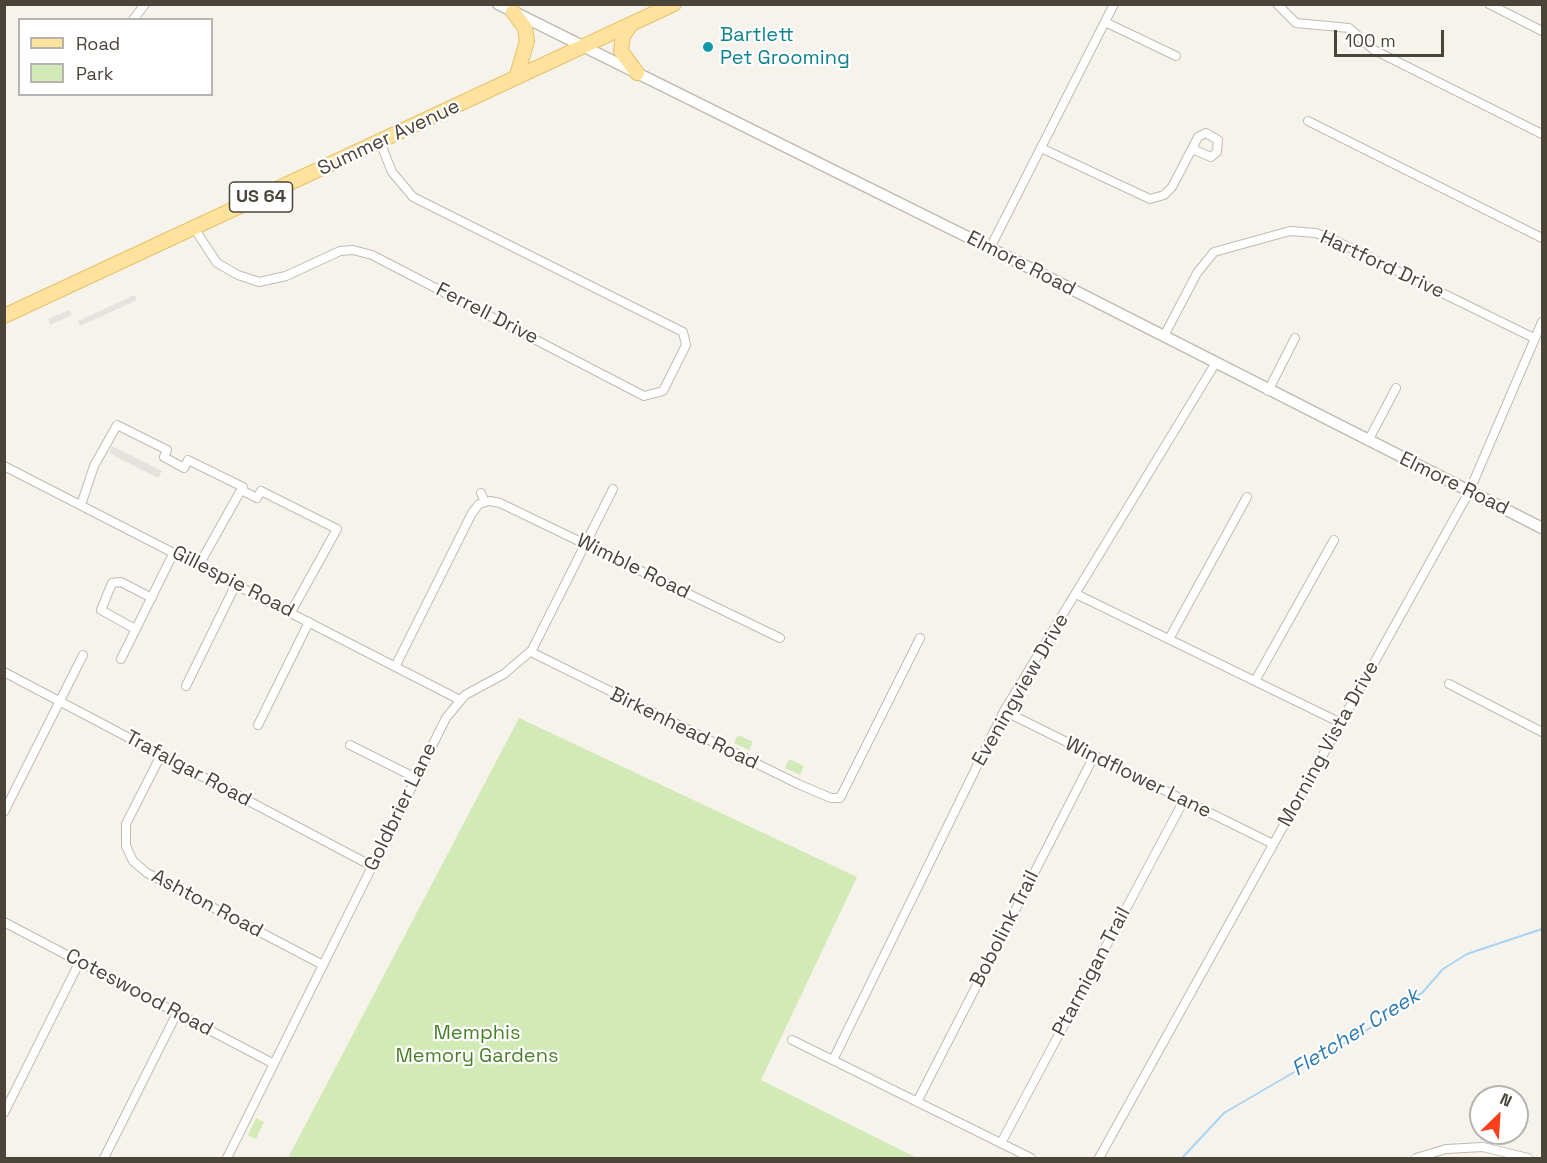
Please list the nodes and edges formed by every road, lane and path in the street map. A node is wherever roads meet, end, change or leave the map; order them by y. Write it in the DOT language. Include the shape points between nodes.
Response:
graph roads {
  1 [pos="145,4"];
  2 [pos="498,4"];
  3 [pos="674,4"];
  4 [pos="1114,4"];
  5 [pos="1276,4"];
  6 [pos="1489,4"];
  7 [pos="513,12"];
  8 [pos="134,18"];
  9 [pos="1105,22"];
  10 [pos="630,26"];
  11 [pos="1542,31"];
  12 [pos="585,47"];
  13 [pos="1176,56"];
  14 [pos="637,73"];
  15 [pos="517,75"];
  16 [pos="1308,121"];
  17 [pos="1542,134"];
  18 [pos="380,142"];
  19 [pos="1041,148"];
  20 [pos="1192,149"];
  21 [pos="194,228"];
  22 [pos="1542,238"];
  23 [pos="990,248"];
  24 [pos="4,316"];
  25 [pos="1542,322"];
  26 [pos="1164,336"];
  27 [pos="1295,338"];
  28 [pos="1534,338"];
  29 [pos="1215,364"];
  30 [pos="1396,388"];
  31 [pos="1268,391"];
  32 [pos="1368,441"];
  33 [pos="4,466"];
  34 [pos="613,489"];
  35 [pos="242,490"];
  36 [pos="1470,492"];
  37 [pos="481,493"];
  38 [pos="1247,497"];
  39 [pos="485,502"];
  40 [pos="81,505"];
  41 [pos="1542,528"];
  42 [pos="1334,540"];
  43 [pos="586,544"];
  44 [pos="174,552"];
  45 [pos="199,565"];
  46 [pos="236,584"];
  47 [pos="1076,594"];
  48 [pos="152,598"];
  49 [pos="291,612"];
  50 [pos="309,622"];
  51 [pos="135,629"];
  52 [pos="780,638"];
  53 [pos="920,638"];
  54 [pos="1168,639"];
  55 [pos="531,652"];
  56 [pos="83,655"];
  57 [pos="121,659"];
  58 [pos="396,665"];
  59 [pos="4,672"];
  60 [pos="1255,681"];
  61 [pos="1449,684"];
  62 [pos="186,686"];
  63 [pos="460,700"];
  64 [pos="60,701"];
  65 [pos="1004,711"];
  66 [pos="1341,723"];
  67 [pos="258,725"];
  68 [pos="1542,732"];
  69 [pos="350,745"];
  70 [pos="161,755"];
  71 [pos="1094,756"];
  72 [pos="416,778"];
  73 [pos="7,800"];
  74 [pos="1184,800"];
  75 [pos="4,812"];
  76 [pos="1273,844"];
  77 [pos="372,866"];
  78 [pos="4,922"];
  79 [pos="80,961"];
  80 [pos="323,965"];
  81 [pos="177,1013"];
  82 [pos="792,1040"];
  83 [pos="833,1060"];
  84 [pos="274,1064"];
  85 [pos="917,1102"];
  86 [pos="4,1113"];
  87 [pos="1001,1143"];
  88 [pos="104,1158"];
  89 [pos="227,1158"];
  90 [pos="1031,1158"];
  91 [pos="1099,1158"];
  92 [pos="1416,1158"];
  93 [pos="1528,1158"];
  1 -- 8 [label="street"];
  2 -- 7 [label="street, Elmore Road"];
  3 -- 10 [label="main road, Summer Avenue / US 64"];
  4 -- 9 [label="street"];
  5 -- 17 [label="street" via="1296,23 1349,28 1374,50"];
  6 -- 11 [label="street"];
  7 -- 12 [label="street, Elmore Road"];
  7 -- 15 [label="main road" via="525,28 527,41"];
  9 -- 13 [label="street"];
  9 -- 19 [label="street"];
  10 -- 12 [label="main road, Summer Avenue / US 64"];
  10 -- 14 [label="main road" via="623,36 621,51"];
  12 -- 14 [label="street, Elmore Road"];
  12 -- 15 [label="main road, Summer Avenue / US 64"];
  14 -- 23 [label="street, Elmore Road"];
  15 -- 18 [label="main road, Summer Avenue / US 64"];
  16 -- 22 [label="street"];
  18 -- 21 [label="main road, Summer Avenue / US 64"];
  18 -- 21 [label="street, Ferrell Drive" via="392,172 413,197 683,332 686,345 663,391 644,396 372,255 340,251 286,276 259,282 217,263"];
  19 -- 20 [label="street" via="1150,199 1164,195 1172,187"];
  19 -- 23 [label="street"];
  21 -- 24 [label="main road, Summer Avenue / US 64"];
  23 -- 26 [label="street, Elmore Road"];
  25 -- 28 [label="street, Morning Vista Drive"];
  26 -- 28 [label="street, Hartford Drive" via="1197,273 1214,252 1290,231 1316,233 1334,240"];
  26 -- 29 [label="street, Elmore Road"];
  27 -- 31 [label="street"];
  28 -- 36 [label="street, Morning Vista Drive"];
  29 -- 31 [label="street, Elmore Road"];
  29 -- 47 [label="street, Eveningview Drive"];
  30 -- 32 [label="street"];
  31 -- 32 [label="street, Elmore Road"];
  32 -- 36 [label="street, Elmore Road"];
  33 -- 40 [label="street, Gillespie Road"];
  34 -- 43 [label="street, Goldbrier Lane"];
  35 -- 40 [label="street" via="243,487 188,460 184,468 164,457 167,450 117,424 94,466"];
  35 -- 45 [label="street"];
  35 -- 49 [label="street" via="257,498 261,492 337,529"];
  36 -- 41 [label="street, Elmore Road"];
  36 -- 66 [label="street, Morning Vista Drive"];
  37 -- 39 [label="street"];
  38 -- 54 [label="street"];
  39 -- 43 [label="street, Wimble Road" via="500,503"];
  39 -- 58 [label="street" via="472,513"];
  40 -- 44 [label="street, Gillespie Road"];
  42 -- 60 [label="street"];
  43 -- 52 [label="street, Wimble Road"];
  43 -- 55 [label="street, Goldbrier Lane"];
  44 -- 45 [label="street, Gillespie Road"];
  44 -- 48 [label="street"];
  45 -- 46 [label="street, Gillespie Road"];
  46 -- 49 [label="street, Gillespie Road"];
  46 -- 62 [label="street"];
  47 -- 54 [label="street"];
  47 -- 65 [label="street, Eveningview Drive"];
  48 -- 51 [label="street"];
  48 -- 51 [label="street" via="121,582 112,583 101,610"];
  49 -- 50 [label="street, Gillespie Road"];
  50 -- 58 [label="street, Gillespie Road"];
  50 -- 67 [label="street"];
  51 -- 57 [label="street"];
  53 -- 55 [label="street, Birkenhead Road" via="840,798 798,784"];
  54 -- 60 [label="street"];
  55 -- 63 [label="street, Goldbrier Lane" via="504,674"];
  56 -- 64 [label="street"];
  58 -- 63 [label="street, Gillespie Road"];
  59 -- 64 [label="street, Trafalgar Road"];
  60 -- 66 [label="street"];
  61 -- 68 [label="street"];
  63 -- 72 [label="street, Goldbrier Lane" via="446,718"];
  64 -- 70 [label="street, Trafalgar Road"];
  64 -- 73 [label="street"];
  65 -- 71 [label="street, Windflower Lane"];
  65 -- 83 [label="street, Eveningview Drive"];
  66 -- 76 [label="street, Morning Vista Drive"];
  69 -- 72 [label="street"];
  70 -- 77 [label="street, Trafalgar Road"];
  70 -- 80 [label="street, Ashton Road" via="126,824 126,846 133,861 147,873"];
  71 -- 74 [label="street, Windflower Lane"];
  71 -- 85 [label="street, Bobolink Trail"];
  72 -- 77 [label="street, Goldbrier Lane"];
  73 -- 75 [label="street"];
  74 -- 76 [label="street, Windflower Lane"];
  74 -- 87 [label="street, Ptarmigan Trail"];
  76 -- 91 [label="street, Morning Vista Drive"];
  77 -- 80 [label="street, Goldbrier Lane"];
  78 -- 79 [label="street, Coteswood Road"];
  79 -- 81 [label="street, Coteswood Road"];
  79 -- 86 [label="street"];
  80 -- 84 [label="street, Goldbrier Lane"];
  81 -- 84 [label="street, Coteswood Road"];
  81 -- 88 [label="street"];
  82 -- 83 [label="street"];
  83 -- 85 [label="street"];
  84 -- 89 [label="street, Goldbrier Lane"];
  85 -- 87 [label="street"];
  87 -- 90 [label="street"];
  92 -- 93 [label="street" via="1446,1149 1483,1147"];
}
